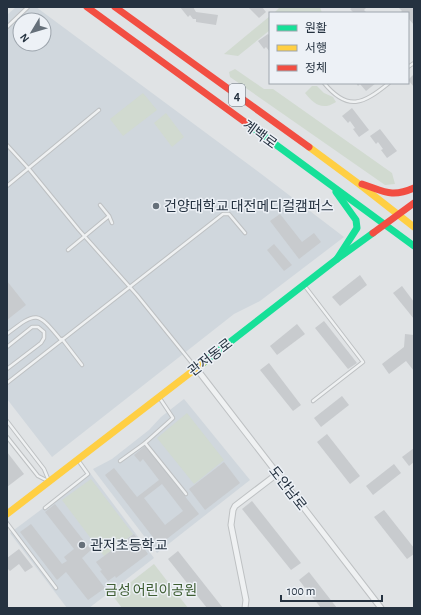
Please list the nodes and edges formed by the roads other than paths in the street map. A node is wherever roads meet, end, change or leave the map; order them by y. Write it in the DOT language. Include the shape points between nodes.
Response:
graph roads {
  1 [pos="28,7"];
  2 [pos="87,7"];
  3 [pos="115,7"];
  4 [pos="7,27"];
  5 [pos="325,84"];
  6 [pos="388,84"];
  7 [pos="100,110"];
  8 [pos="7,145"];
  9 [pos="29,169"];
  10 [pos="359,184"];
  11 [pos="7,186"];
  12 [pos="333,188"];
  13 [pos="414,188"];
  14 [pos="414,203"];
  15 [pos="100,205"];
  16 [pos="398,214"];
  17 [pos="110,216"];
  18 [pos="112,223"];
  19 [pos="384,224"];
  20 [pos="414,227"];
  21 [pos="245,233"];
  22 [pos="85,236"];
  23 [pos="414,246"];
  24 [pos="68,250"];
  25 [pos="338,258"];
  26 [pos="304,285"];
  27 [pos="129,286"];
  28 [pos="7,334"];
  29 [pos="61,340"];
  30 [pos="7,347"];
  31 [pos="82,365"];
  32 [pos="196,368"];
  33 [pos="7,369"];
  34 [pos="7,382"];
  35 [pos="159,397"];
  36 [pos="313,401"];
  37 [pos="7,421"];
  38 [pos="7,437"];
  39 [pos="145,443"];
  40 [pos="78,460"];
  41 [pos="120,461"];
  42 [pos="277,474"];
  43 [pos="49,482"];
  44 [pos="186,494"];
  45 [pos="45,508"];
  46 [pos="7,514"];
  47 [pos="7,523"];
  48 [pos="56,588"];
  49 [pos="245,608"];
  50 [pos="380,608"];
  1 -- 4 [label="lane"];
  2 -- 12 [label="main road, 계백로 / 4"];
  3 -- 10 [label="main road, 계백로 / 4"];
  5 -- 6 [label="lane" via="337,96 353,101 370,98"];
  7 -- 9 [label="lane"];
  8 -- 9 [label="lane"];
  9 -- 11 [label="lane"];
  9 -- 22 [label="lane"];
  10 -- 13 [label="main road" via="393,194"];
  10 -- 16 [label="main road, 계백로 / 4"];
  12 -- 19 [label="main road, 계백로 / 4"];
  12 -- 25 [label="main road" via="356,220 357,228"];
  14 -- 16 [label="main road, 관저동로"];
  15 -- 17 [label="lane"];
  16 -- 19 [label="main road, 관저동로"];
  16 -- 20 [label="main road, 계백로 / 4"];
  17 -- 18 [label="lane"];
  17 -- 22 [label="lane"];
  19 -- 23 [label="main road, 계백로 / 4"];
  19 -- 25 [label="main road, 관저동로"];
  21 -- 27 [label="lane" via="229,214 223,214"];
  22 -- 24 [label="lane"];
  22 -- 27 [label="lane"];
  25 -- 26 [label="main road, 관저동로"];
  26 -- 32 [label="main road, 관저동로"];
  26 -- 36 [label="lane" via="363,362"];
  27 -- 29 [label="lane"];
  27 -- 32 [label="lane"];
  28 -- 29 [label="lane" via="26,319 34,317 48,324"];
  29 -- 31 [label="lane"];
  29 -- 34 [label="lane"];
  30 -- 33 [label="lane" via="32,327 38,327 44,332 41,343"];
  32 -- 35 [label="main road, 관저동로"];
  32 -- 42 [label="street, 도안남로"];
  35 -- 39 [label="lane" via="173,418"];
  35 -- 40 [label="main road, 관저동로"];
  37 -- 43 [label="lane" via="44,468"];
  38 -- 43 [label="lane" via="38,476"];
  39 -- 41 [label="lane"];
  39 -- 44 [label="lane"];
  40 -- 43 [label="main road, 관저동로"];
  40 -- 45 [label="lane" via="88,474"];
  42 -- 49 [label="street" via="233,510 231,525 246,600"];
  42 -- 50 [label="street, 도안남로"];
  43 -- 46 [label="main road, 관저동로"];
  47 -- 48 [label="lane"];
}
